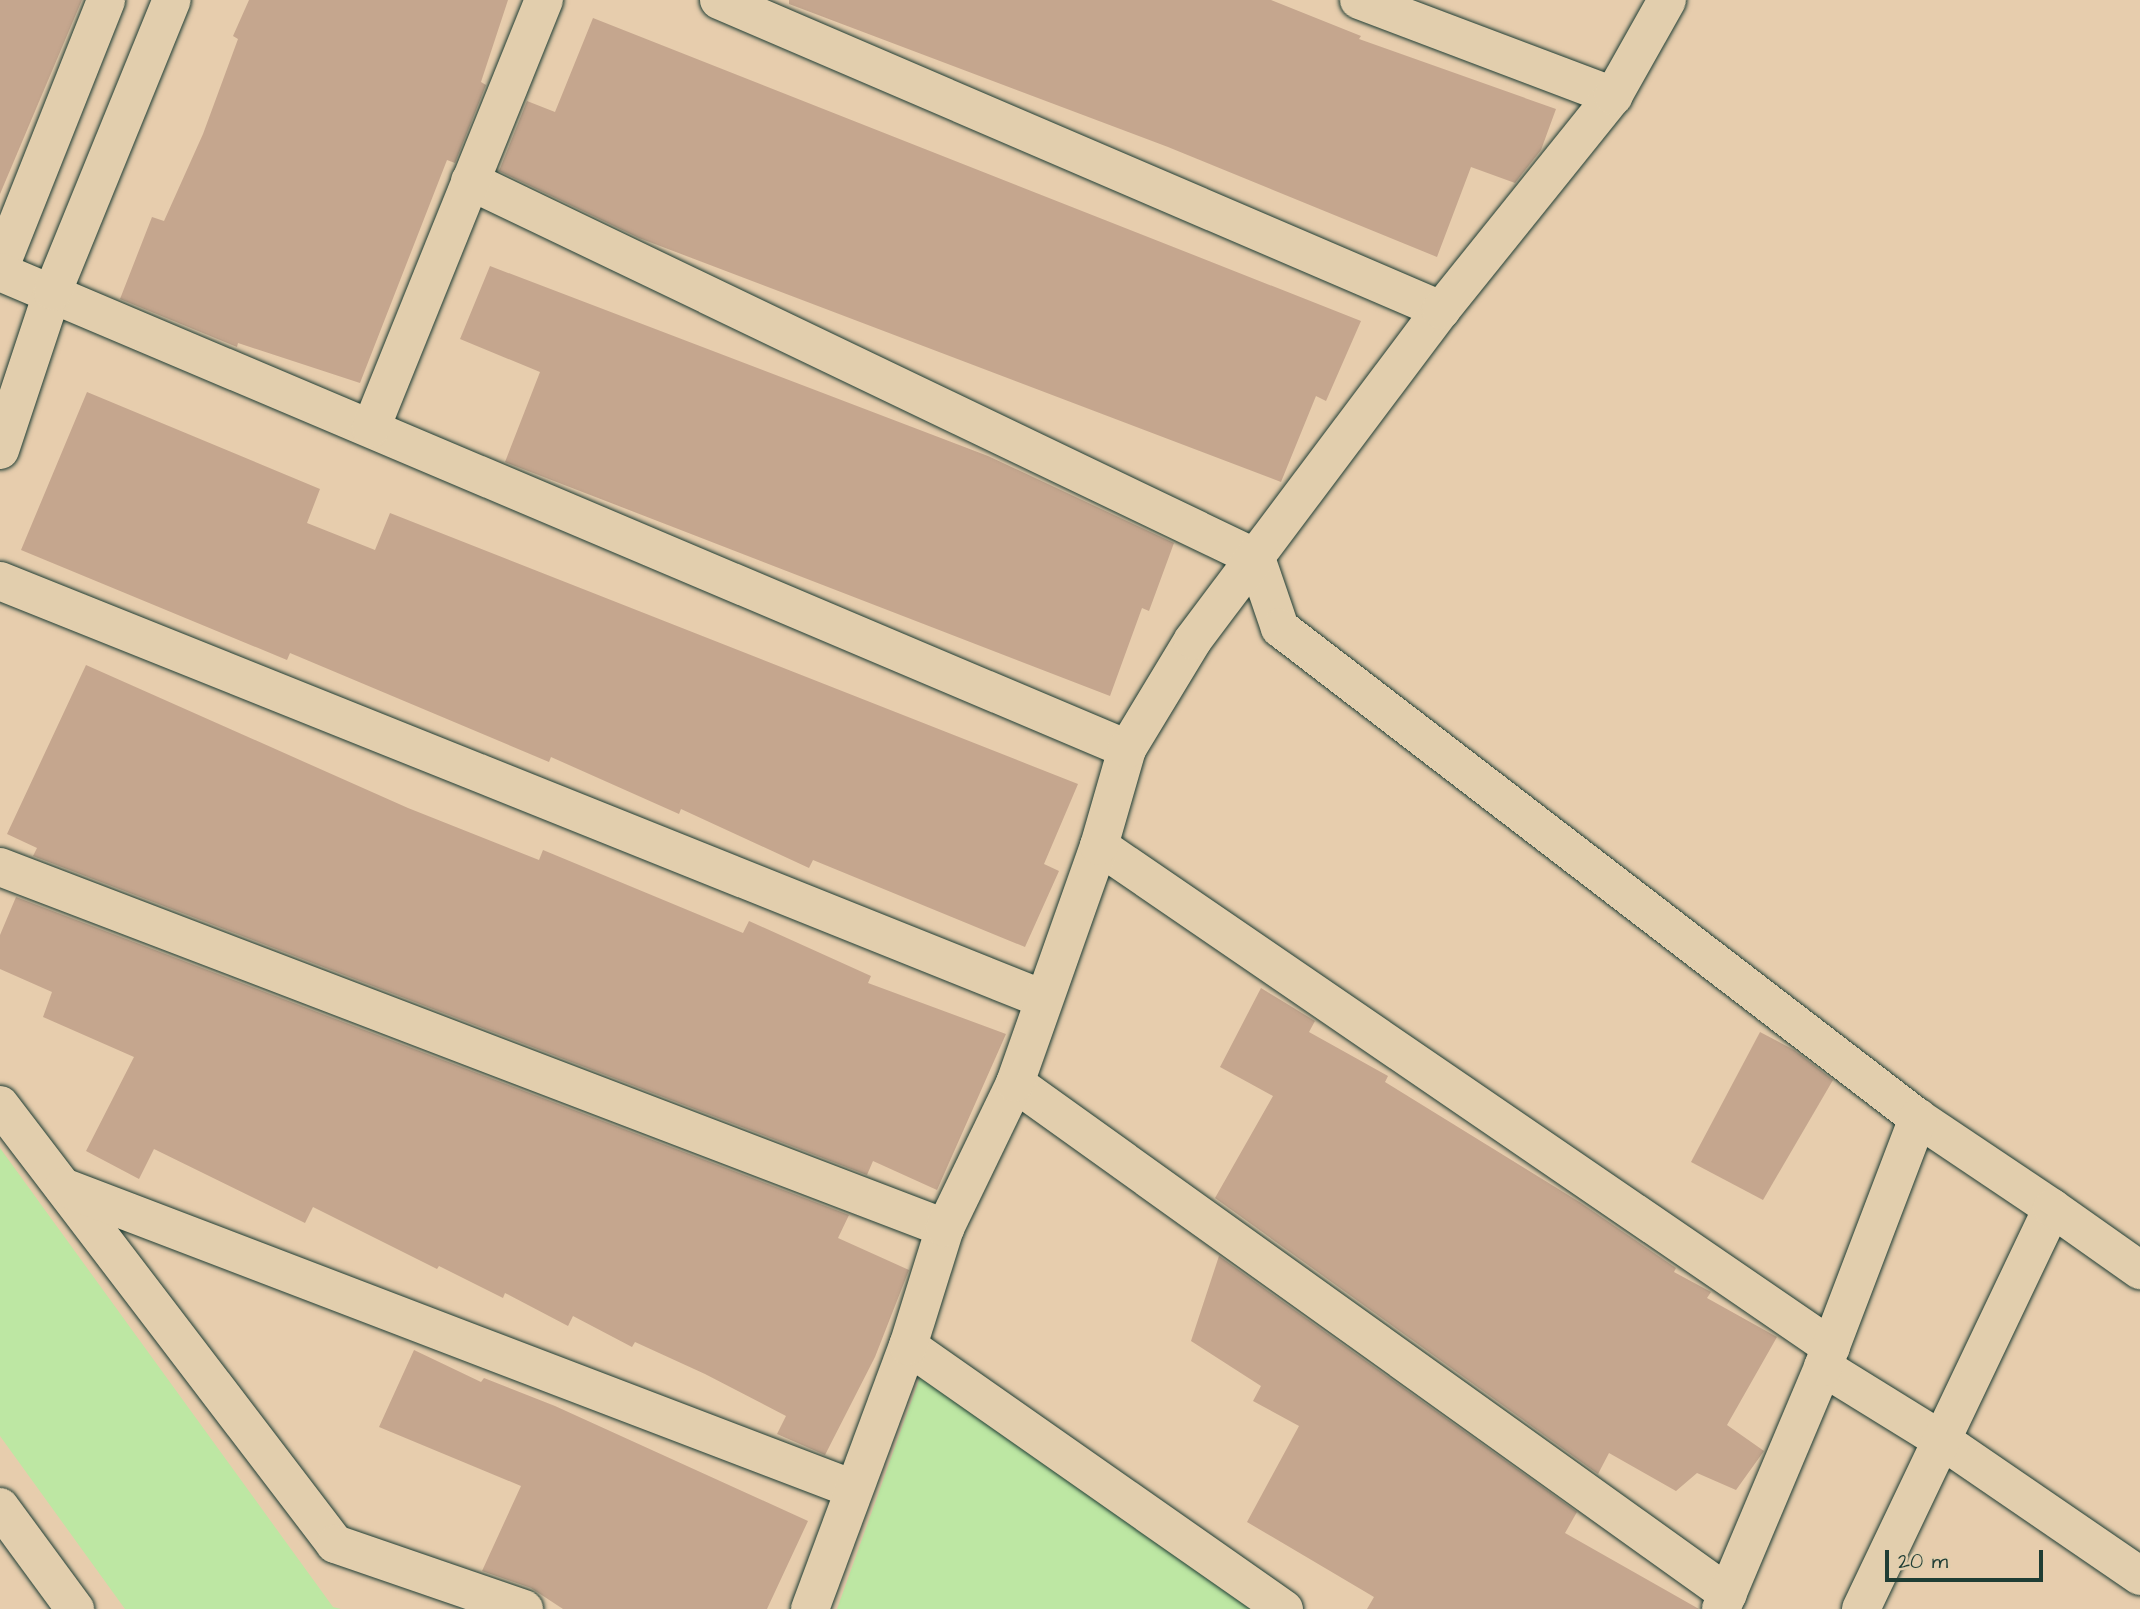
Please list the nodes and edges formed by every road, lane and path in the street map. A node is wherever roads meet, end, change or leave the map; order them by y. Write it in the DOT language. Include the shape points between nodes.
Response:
graph roads {
  1 [pos="106,0"];
  2 [pos="172,0"];
  3 [pos="544,0"];
  4 [pos="719,0"];
  5 [pos="1359,0"];
  6 [pos="1667,0"];
  7 [pos="1613,96"];
  8 [pos="470,181"];
  9 [pos="0,269"];
  10 [pos="53,291"];
  11 [pos="1441,310"];
  12 [pos="371,428"];
  13 [pos="0,450"];
  14 [pos="1256,558"];
  15 [pos="0,581"];
  16 [pos="1127,749"];
  17 [pos="1099,846"];
  18 [pos="0,867"];
  19 [pos="1043,999"];
  20 [pos="1015,1083"];
  21 [pos="0,1105"];
  22 [pos="1918,1118"];
  23 [pos="64,1187"];
  24 [pos="2052,1208"];
  25 [pos="945,1228"];
  26 [pos="2140,1270"];
  27 [pos="908,1346"];
  28 [pos="1827,1357"];
  29 [pos="1943,1441"];
  30 [pos="853,1489"];
  31 [pos="0,1507"];
  32 [pos="2140,1576"];
  33 [pos="1725,1601"];
  34 [pos="75,1609"];
  35 [pos="524,1609"];
  36 [pos="810,1609"];
  37 [pos="1284,1609"];
  38 [pos="1861,1609"];
  1 -- 9 [label="street"];
  2 -- 10 [label="street"];
  3 -- 8 [label="street"];
  4 -- 11 [label="street"];
  5 -- 7 [label="street"];
  6 -- 7 [label="street"];
  7 -- 11 [label="street"];
  8 -- 12 [label="street"];
  8 -- 14 [label="street"];
  9 -- 10 [label="street"];
  10 -- 12 [label="street"];
  10 -- 13 [label="street"];
  11 -- 14 [label="street"];
  12 -- 16 [label="street"];
  14 -- 16 [label="street" via="1193,640"];
  14 -- 22 [label="street" via="1280,628"];
  15 -- 19 [label="street"];
  16 -- 17 [label="street"];
  17 -- 19 [label="street"];
  17 -- 28 [label="street"];
  18 -- 25 [label="street"];
  19 -- 20 [label="street"];
  20 -- 25 [label="street"];
  20 -- 33 [label="street"];
  21 -- 23 [label="street"];
  22 -- 24 [label="street"];
  22 -- 28 [label="street"];
  23 -- 30 [label="street"];
  23 -- 35 [label="street" via="335,1544"];
  24 -- 26 [label="street"];
  24 -- 29 [label="street"];
  25 -- 27 [label="street"];
  27 -- 30 [label="street"];
  27 -- 37 [label="street"];
  28 -- 29 [label="street"];
  28 -- 33 [label="street"];
  29 -- 32 [label="street"];
  29 -- 38 [label="street"];
  30 -- 36 [label="street"];
  31 -- 34 [label="street"];
}
